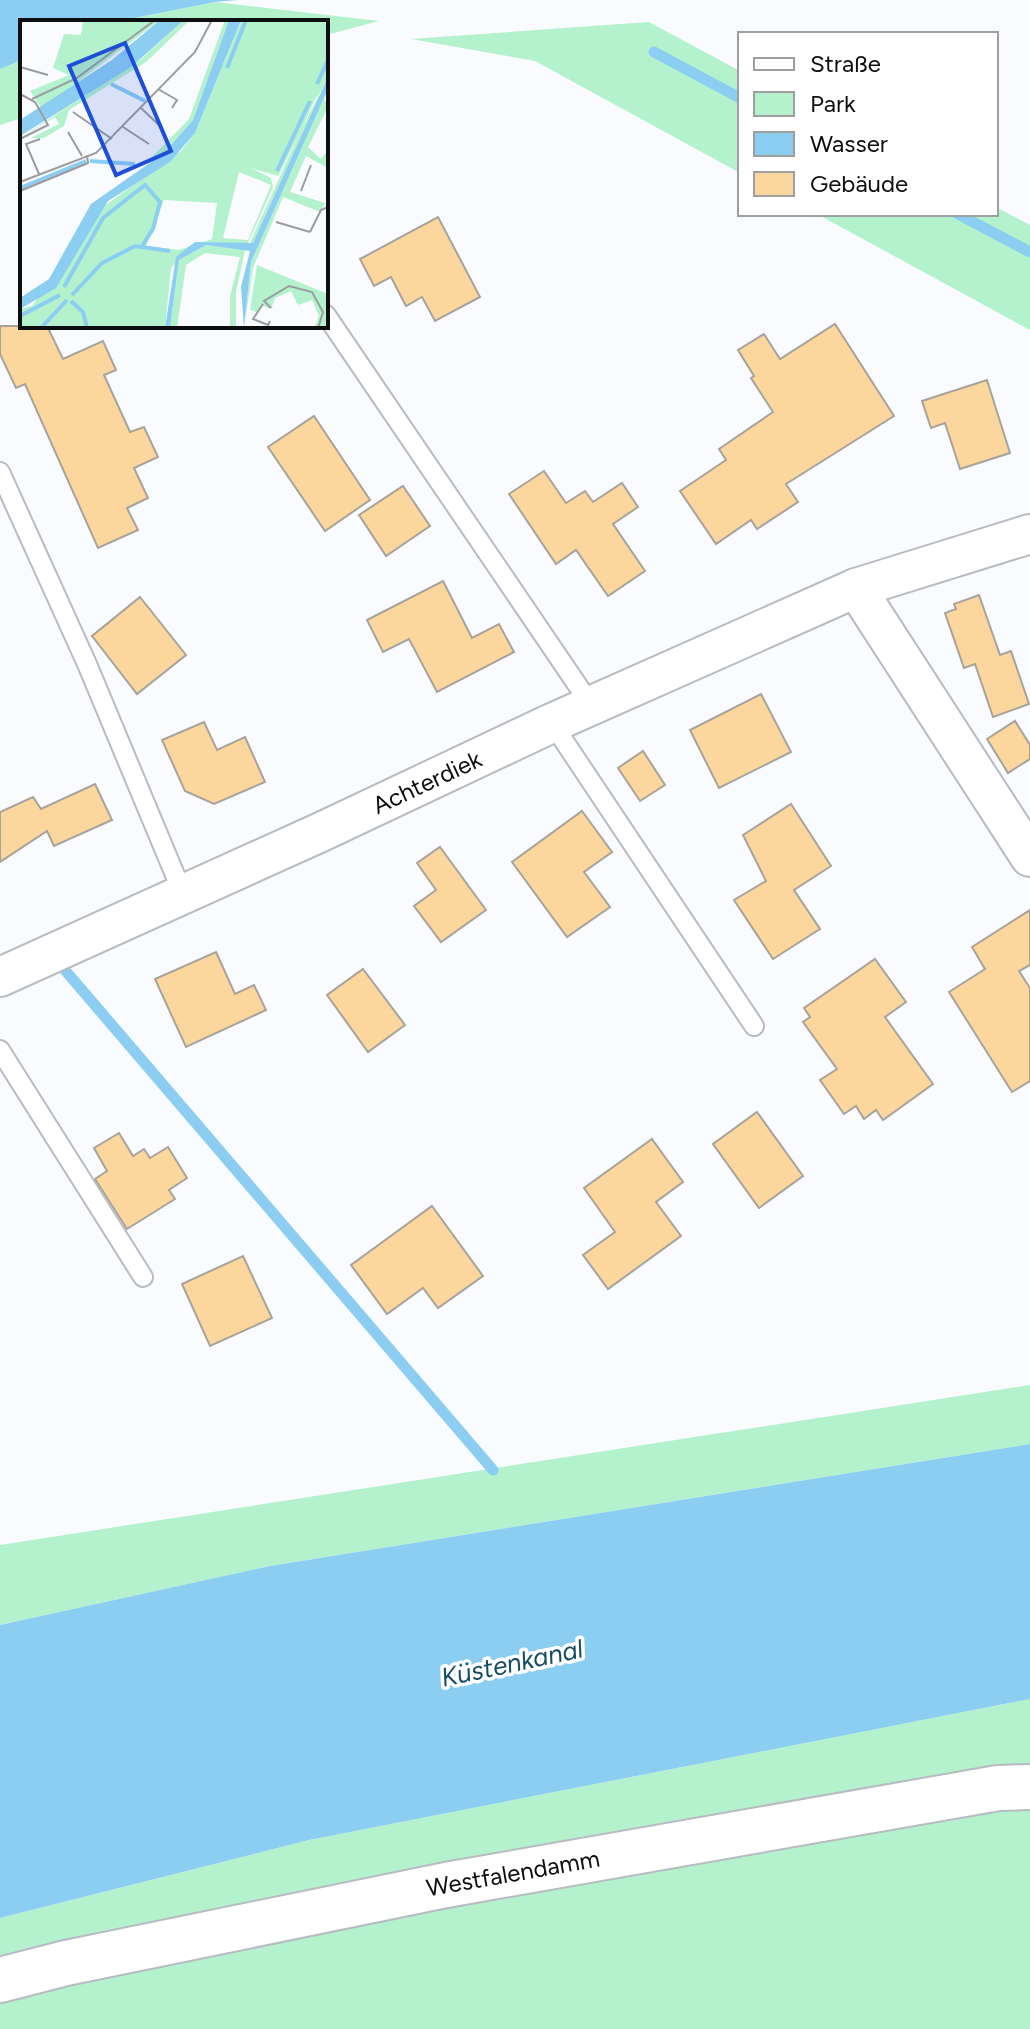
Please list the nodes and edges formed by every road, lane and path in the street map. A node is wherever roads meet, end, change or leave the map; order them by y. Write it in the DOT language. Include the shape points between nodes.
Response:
graph roads {
  1 [pos="328,318"];
  2 [pos="0,472"];
  3 [pos="1030,534"];
  4 [pos="856,588"];
  5 [pos="591,705"];
  6 [pos="552,723"];
  7 [pos="1030,857"];
  8 [pos="183,894"];
  9 [pos="0,977"];
  10 [pos="754,1026"];
  11 [pos="0,1050"];
  12 [pos="143,1277"];
  13 [pos="1030,1787"];
  14 [pos="0,1980"];
  1 -- 5 [label="lane"];
  2 -- 8 [label="lane"];
  3 -- 4 [label="street, Achterdiek"];
  4 -- 5 [label="street, Achterdiek"];
  4 -- 7 [label="street"];
  5 -- 6 [label="street, Achterdiek"];
  6 -- 8 [label="street, Achterdiek"];
  6 -- 10 [label="lane"];
  8 -- 9 [label="street, Achterdiek"];
  11 -- 12 [label="lane"];
  13 -- 14 [label="street, Westfalendamm" via="998,1788 446,1885"];
}
